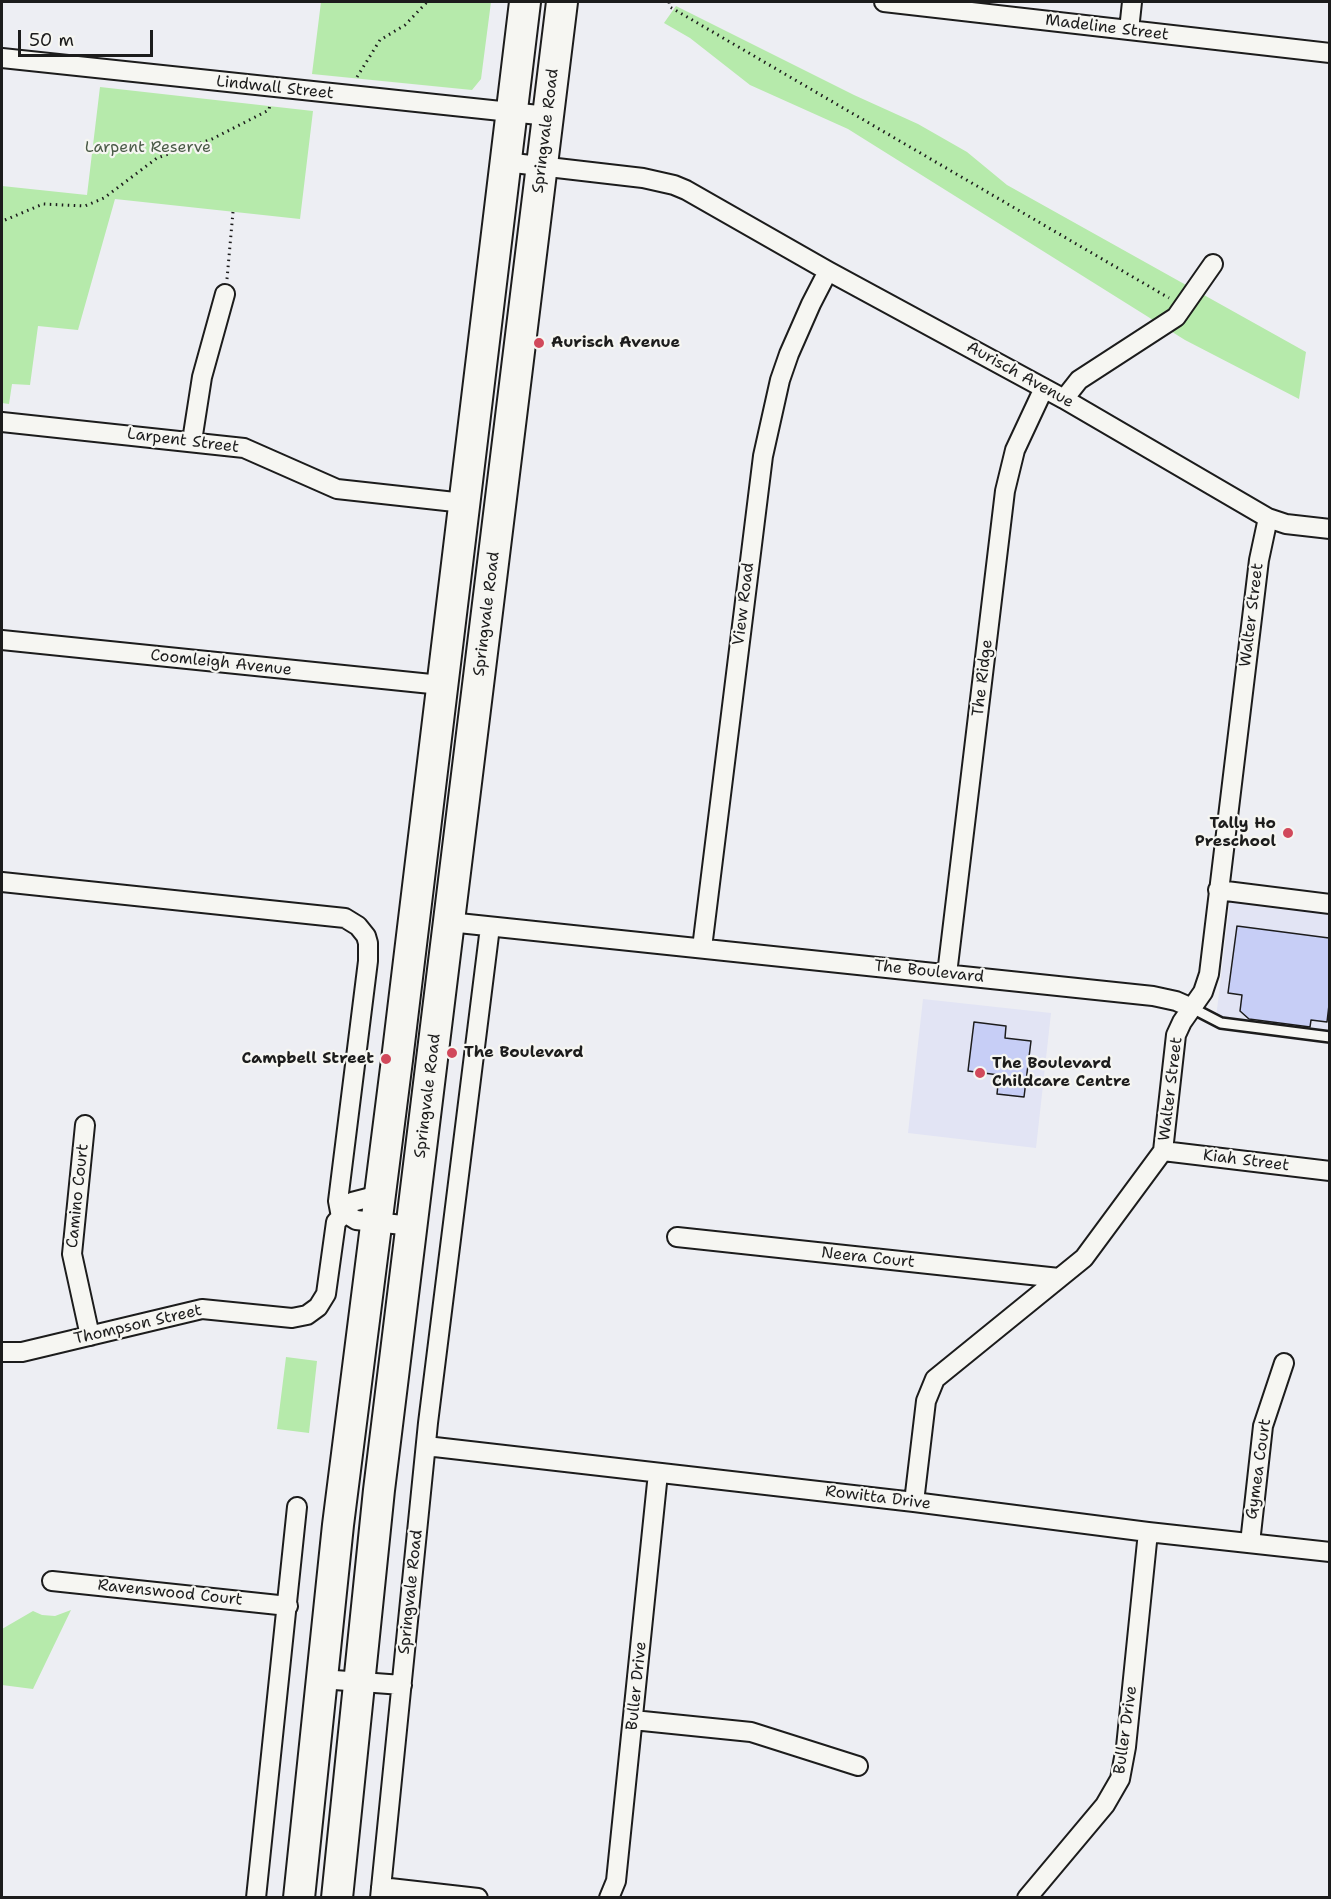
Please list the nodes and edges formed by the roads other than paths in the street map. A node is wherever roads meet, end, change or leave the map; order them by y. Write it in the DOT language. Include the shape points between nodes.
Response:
graph roads {
  1 [pos="525,2"];
  2 [pos="562,2"];
  3 [pos="884,2"];
  4 [pos="1132,2"];
  5 [pos="1129,30"];
  6 [pos="1329,53"];
  7 [pos="2,58"];
  8 [pos="511,112"];
  9 [pos="548,116"];
  10 [pos="506,162"];
  11 [pos="542,166"];
  12 [pos="1213,264"];
  13 [pos="828,271"];
  14 [pos="225,294"];
  15 [pos="1044,388"];
  16 [pos="1064,399"];
  17 [pos="2,422"];
  18 [pos="192,441"];
  19 [pos="464,503"];
  20 [pos="1268,518"];
  21 [pos="1329,529"];
  22 [pos="2,640"];
  23 [pos="441,685"];
  24 [pos="2,882"];
  25 [pos="1218,890"];
  26 [pos="1329,904"];
  27 [pos="449,922"];
  28 [pos="490,927"];
  29 [pos="702,948"];
  30 [pos="947,974"];
  31 [pos="1192,1008"];
  32 [pos="1329,1037"];
  33 [pos="85,1125"];
  34 [pos="1163,1151"];
  35 [pos="1329,1171"];
  36 [pos="378,1209"];
  37 [pos="343,1215"];
  38 [pos="412,1226"];
  39 [pos="677,1237"];
  40 [pos="1059,1278"];
  41 [pos="90,1336"];
  42 [pos="2,1352"];
  43 [pos="1284,1363"];
  44 [pos="426,1446"];
  45 [pos="658,1473"];
  46 [pos="914,1502"];
  47 [pos="297,1507"];
  48 [pos="1148,1532"];
  49 [pos="1250,1543"];
  50 [pos="1329,1552"];
  51 [pos="52,1581"];
  52 [pos="288,1606"];
  53 [pos="321,1679"];
  54 [pos="359,1681"];
  55 [pos="402,1685"];
  56 [pos="633,1720"];
  57 [pos="858,1766"];
  58 [pos="381,1892"];
  59 [pos="256,1898"];
  60 [pos="299,1898"];
  61 [pos="337,1898"];
  62 [pos="478,1898"];
  63 [pos="609,1898"];
  64 [pos="1027,1898"];
  1 -- 8 [label="highway"];
  2 -- 9 [label="highway, Springvale Road"];
  3 -- 5 [label="street, Madeline Street"];
  4 -- 5 [label="street"];
  5 -- 6 [label="street, Madeline Street"];
  7 -- 8 [label="street, Lindwall Street"];
  8 -- 9 [label="street, Lindwall Street"];
  8 -- 10 [label="highway"];
  9 -- 11 [label="highway, Springvale Road"];
  10 -- 11 [label="street, Aurisch Avenue"];
  10 -- 19 [label="highway"];
  11 -- 13 [label="street, Aurisch Avenue" via="674,185"];
  11 -- 27 [label="highway, Springvale Road"];
  12 -- 16 [label="street" via="1176,317 1085,376"];
  13 -- 15 [label="street, Aurisch Avenue"];
  13 -- 29 [label="street, View Road" via="789,354 763,456"];
  14 -- 18 [label="street" via="202,377"];
  15 -- 16 [label="street, Aurisch Avenue"];
  15 -- 30 [label="street, The Ridge" via="1015,450 1005,491"];
  16 -- 20 [label="street, Aurisch Avenue"];
  17 -- 18 [label="street, Larpent Street"];
  18 -- 19 [label="street, Larpent Street" via="244,447 337,489"];
  19 -- 23 [label="highway"];
  20 -- 21 [label="street, Aurisch Avenue"];
  20 -- 25 [label="street, Walter Street" via="1259,560"];
  22 -- 23 [label="street, Coomleigh Avenue"];
  23 -- 36 [label="highway"];
  24 -- 37 [label="street" via="345,918 358,926 366,936 368,961 338,1201"];
  25 -- 26 [label="street"];
  25 -- 31 [label="street, Walter Street" via="1209,974"];
  27 -- 28 [label="street, The Boulevard"];
  27 -- 38 [label="highway, Springvale Road"];
  28 -- 29 [label="street, The Boulevard"];
  28 -- 44 [label="street, Springvale Road"];
  29 -- 30 [label="street, The Boulevard"];
  30 -- 31 [label="street, The Boulevard" via="1153,996"];
  31 -- 32 [label="lane" via="1221,1023"];
  31 -- 34 [label="street, Walter Street" via="1176,1035"];
  33 -- 41 [label="street, Camino Court" via="72,1254"];
  34 -- 35 [label="street, Kiah Street"];
  34 -- 40 [label="street, Walter Street" via="1084,1258"];
  36 -- 37 [label="street" via="356,1220"];
  36 -- 37 [label="street" via="352,1202"];
  36 -- 38 [label="street"];
  36 -- 53 [label="highway"];
  37 -- 41 [label="street, Thompson Street" via="333,1233 326,1294 321,1304 303,1317 202,1309"];
  38 -- 54 [label="highway, Springvale Road"];
  39 -- 40 [label="street, Neera Court"];
  40 -- 46 [label="street, Walter Street" via="935,1379 926,1401"];
  41 -- 42 [label="street, Thompson Street" via="22,1352"];
  43 -- 49 [label="street, Gymea Court" via="1263,1425"];
  44 -- 45 [label="street, Rowitta Drive"];
  44 -- 55 [label="street, Springvale Road"];
  45 -- 46 [label="street, Rowitta Drive"];
  45 -- 56 [label="street, Buller Drive"];
  46 -- 48 [label="street, Rowitta Drive"];
  47 -- 52 [label="street"];
  48 -- 49 [label="street, Rowitta Drive"];
  48 -- 64 [label="street, Buller Drive" via="1120,1779 1105,1805"];
  49 -- 50 [label="street, Rowitta Drive"];
  51 -- 52 [label="street, Ravenswood Court"];
  52 -- 59 [label="street"];
  53 -- 54 [label="street"];
  53 -- 60 [label="highway"];
  54 -- 55 [label="street"];
  54 -- 61 [label="highway, Springvale Road"];
  55 -- 58 [label="street, Springvale Road"];
  56 -- 57 [label="street" via="752,1732"];
  56 -- 63 [label="street, Buller Drive" via="616,1881"];
  58 -- 62 [label="street"];
}
